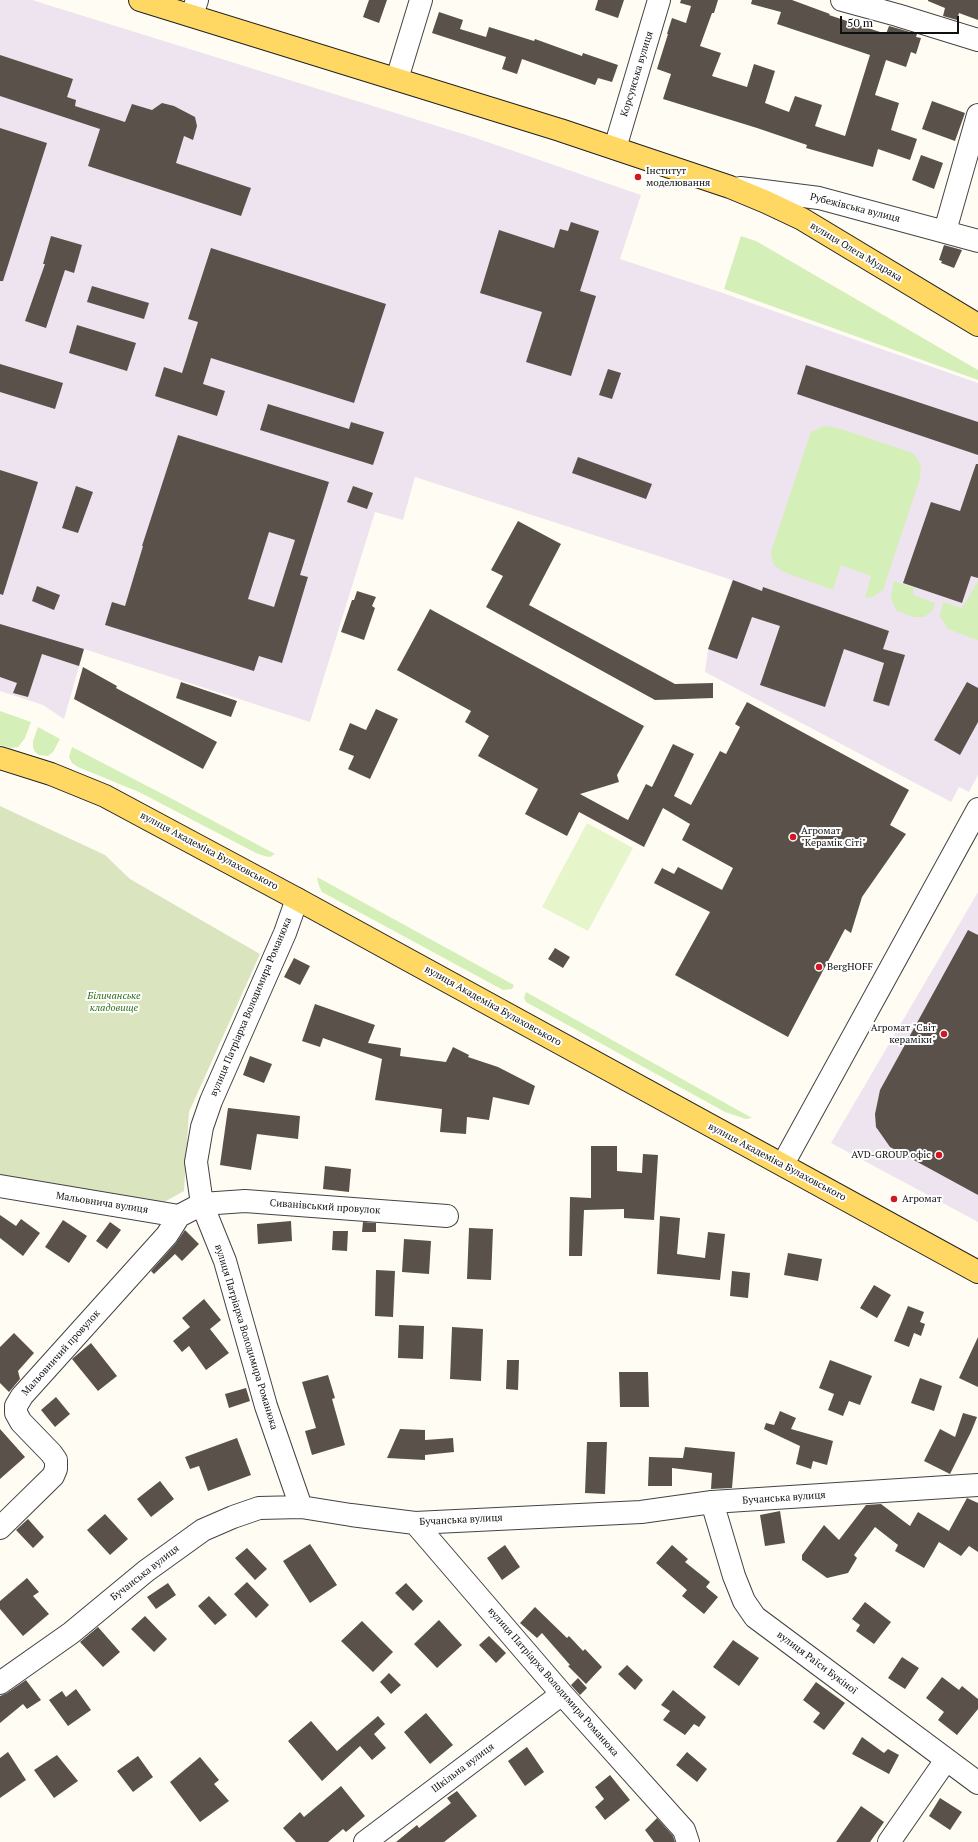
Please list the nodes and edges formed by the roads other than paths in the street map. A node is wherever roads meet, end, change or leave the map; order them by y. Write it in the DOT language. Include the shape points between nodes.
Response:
graph roads {
  1 [pos="140,0"];
  2 [pos="422,0"];
  3 [pos="659,0"];
  4 [pos="842,0"];
  5 [pos="194,8"];
  6 [pos="900,8"];
  7 [pos="978,40"];
  8 [pos="397,79"];
  9 [pos="978,115"];
  10 [pos="615,148"];
  11 [pos="730,187"];
  12 [pos="945,232"];
  13 [pos="978,241"];
  14 [pos="978,325"];
  15 [pos="0,758"];
  16 [pos="978,809"];
  17 [pos="297,899"];
  18 [pos="783,1164"];
  19 [pos="0,1186"];
  20 [pos="202,1204"];
  21 [pos="179,1216"];
  22 [pos="447,1216"];
  23 [pos="978,1272"];
  24 [pos="978,1485"];
  25 [pos="712,1502"];
  26 [pos="301,1507"];
  27 [pos="415,1523"];
  28 [pos="0,1528"];
  29 [pos="0,1683"];
  30 [pos="562,1694"];
  31 [pos="946,1760"];
  32 [pos="978,1783"];
  33 [pos="365,1842"];
  34 [pos="688,1842"];
  35 [pos="890,1842"];
  1 -- 5 [label="main road, вулиця Олега Мудрака"];
  2 -- 8 [label="street"];
  3 -- 10 [label="street, Корсунська вулиця"];
  4 -- 6 [label="street"];
  5 -- 8 [label="main road, вулиця Олега Мудрака"];
  6 -- 7 [label="street"];
  8 -- 10 [label="main road, вулиця Олега Мудрака"];
  9 -- 12 [label="street"];
  10 -- 11 [label="main road, вулиця Олега Мудрака"];
  11 -- 12 [label="street, Рубежівська вулиця" via="819,198"];
  11 -- 14 [label="main road, вулиця Олега Мудрака" via="802,220"];
  12 -- 13 [label="street, Рубежівська вулиця"];
  15 -- 17 [label="main road, вулиця Академіка Булаховського" via="51,774 105,796"];
  16 -- 18 [label="street"];
  17 -- 18 [label="main road, вулиця Академіка Булаховського"];
  17 -- 20 [label="street, вулиця Патріарха Володимира Романюка" via="202,1127 196,1162"];
  18 -- 23 [label="main road, вулиця Академіка Булаховського"];
  19 -- 21 [label="street, Мальовнича вулиця"];
  20 -- 21 [label="street"];
  20 -- 22 [label="street, Сиванівський провулок" via="245,1201"];
  20 -- 26 [label="street, вулиця Патріарха Володимира Романюка" via="225,1261 266,1406"];
  21 -- 28 [label="street, Мальовничий провулок" via="167,1235 16,1406 16,1413 21,1422 56,1460 56,1469 53,1476"];
  24 -- 25 [label="street, Бучанська вулиця"];
  25 -- 27 [label="street, Бучанська вулиця" via="640,1512"];
  25 -- 31 [label="street, вулиця Раїси Букіної" via="734,1576 744,1601 755,1617"];
  26 -- 27 [label="street, Бучанська вулиця"];
  26 -- 29 [label="street, Бучанська вулиця" via="260,1508 233,1516 203,1530 146,1571 71,1633"];
  27 -- 30 [label="street, вулиця Патріарха Володимира Романюка"];
  30 -- 33 [label="street, Шкільна вулиця"];
  30 -- 34 [label="street, вулиця Патріарха Володимира Романюка" via="684,1830"];
  31 -- 32 [label="street, вулиця Раїси Букіної"];
  31 -- 35 [label="street"];
}
